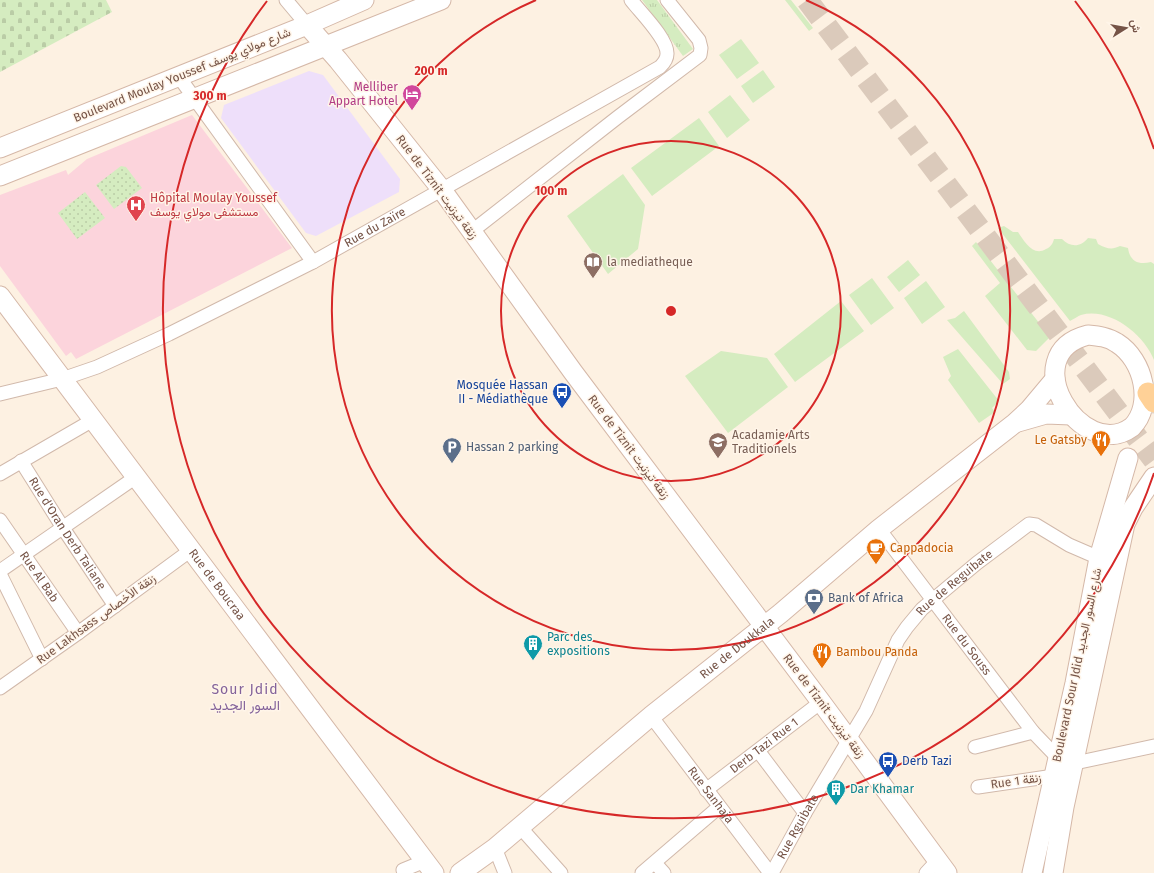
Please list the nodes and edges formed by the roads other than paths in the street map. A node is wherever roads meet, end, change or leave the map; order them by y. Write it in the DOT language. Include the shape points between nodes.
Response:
graph roads {
  1 [pos="286,0"];
  2 [pos="364,0"];
  3 [pos="441,0"];
  4 [pos="631,0"];
  5 [pos="667,0"];
  6 [pos="415,5"];
  7 [pos="307,25"];
  8 [pos="326,47"];
  9 [pos="179,77"];
  10 [pos="194,100"];
  11 [pos="70,120"];
  12 [pos="79,145"];
  13 [pos="0,148"];
  14 [pos="0,176"];
  15 [pos="442,190"];
  16 [pos="471,232"];
  17 [pos="313,262"];
  18 [pos="0,296"];
  19 [pos="62,379"];
  20 [pos="1055,379"];
  21 [pos="0,394"];
  22 [pos="1151,398"];
  23 [pos="1071,415"];
  24 [pos="93,420"];
  25 [pos="1015,423"];
  26 [pos="1114,436"];
  27 [pos="1128,458"];
  28 [pos="22,461"];
  29 [pos="0,474"];
  30 [pos="136,477"];
  31 [pos="1153,482"];
  32 [pos="0,520"];
  33 [pos="63,528"];
  34 [pos="879,529"];
  35 [pos="190,550"];
  36 [pos="25,555"];
  37 [pos="1107,561"];
  38 [pos="0,572"];
  39 [pos="932,601"];
  40 [pos="115,606"];
  41 [pos="764,627"];
  42 [pos="78,633"];
  43 [pos="42,659"];
  44 [pos="0,688"];
  45 [pos="822,702"];
  46 [pos="651,716"];
  47 [pos="1033,732"];
  48 [pos="849,740"];
  49 [pos="1154,746"];
  50 [pos="975,747"];
  51 [pos="759,752"];
  52 [pos="1062,766"];
  53 [pos="978,787"];
  54 [pos="706,790"];
  55 [pos="719,807"];
  56 [pos="805,813"];
  57 [pos="520,827"];
  58 [pos="495,848"];
  59 [pos="429,867"];
  60 [pos="659,868"];
  61 [pos="937,868"];
  62 [pos="404,873"];
  63 [pos="460,873"];
  64 [pos="506,873"];
  65 [pos="561,873"];
  66 [pos="642,873"];
  67 [pos="771,873"];
  68 [pos="1032,873"];
  69 [pos="1053,873"];
  1 -- 7 [label="street"];
  2 -- 7 [label="street, Boulevard Moulay Youssef شارع مولاي يوسف"];
  3 -- 6 [label="street"];
  4 -- 15 [label="street, Rue du Zaïre" via="663,40 667,49 666,59 660,67"];
  5 -- 16 [label="street" via="698,40 700,55"];
  6 -- 8 [label="street"];
  7 -- 8 [label="street, Rue de Tiznit زنقة تيزنيت"];
  7 -- 9 [label="street, Boulevard Moulay Youssef شارع مولاي يوسف"];
  8 -- 10 [label="street"];
  8 -- 15 [label="street, Rue de Tiznit زنقة تيزنيت"];
  9 -- 10 [label="street"];
  9 -- 11 [label="street, Boulevard Moulay Youssef شارع مولاي يوسف"];
  10 -- 12 [label="street"];
  10 -- 17 [label="street"];
  11 -- 12 [label="street"];
  11 -- 13 [label="street, Boulevard Moulay Youssef شارع مولاي يوسف"];
  12 -- 14 [label="street"];
  15 -- 16 [label="street, Rue de Tiznit زنقة تيزنيت"];
  15 -- 17 [label="street, Rue du Zaïre"];
  16 -- 41 [label="street, Rue de Tiznit زنقة تيزنيت"];
  17 -- 19 [label="street, Rue du Zaïre" via="169,334 97,367"];
  18 -- 19 [label="street, Rue de Boucraa"];
  19 -- 21 [label="street, Rue du Zaïre"];
  19 -- 24 [label="street, Rue de Boucraa"];
  20 -- 22 [label="street" via="1057,360 1064,347 1076,338 1088,335 1104,336 1118,343 1138,366"];
  20 -- 23 [label="street" via="1059,394"];
  20 -- 25 [label="street, Rue de Doukkala"];
  22 -- 26 [label="street" via="1136,425"];
  23 -- 25 [label="street, Rue de Doukkala" via="1046,414"];
  23 -- 26 [label="street" via="1094,431"];
  24 -- 28 [label="street"];
  24 -- 30 [label="street, Rue de Boucraa"];
  25 -- 34 [label="street, Rue de Doukkala"];
  26 -- 27 [label="street"];
  27 -- 31 [label="street"];
  27 -- 37 [label="street, Boulevard Sour Jdid شارع السور الجديد"];
  28 -- 29 [label="street"];
  28 -- 33 [label="street, Rue d'Oran Derb Taliane"];
  30 -- 33 [label="street"];
  30 -- 35 [label="street, Rue de Boucraa"];
  31 -- 37 [label="street, Boulevard Sour Jdid شارع السور الجديد" via="1129,515"];
  32 -- 36 [label="street, Rue Al Bab"];
  33 -- 36 [label="street"];
  33 -- 40 [label="street, Rue d'Oran Derb Taliane"];
  34 -- 39 [label="street, Rue du Souss"];
  34 -- 41 [label="street, Rue de Doukkala"];
  35 -- 40 [label="street, Rue Lakhsass زنقة الأخصاص"];
  35 -- 59 [label="street, Rue de Boucraa"];
  36 -- 38 [label="street"];
  36 -- 42 [label="street, Rue Al Bab"];
  37 -- 39 [label="street, Rue de Reguibate" via="1069,545 1036,524 1029,524"];
  37 -- 52 [label="street, Boulevard Sour Jdid شارع السور الجديد" via="1078,668"];
  38 -- 43 [label="street"];
  39 -- 47 [label="street, Rue du Souss"];
  39 -- 48 [label="street, Rue de Reguibate" via="915,617 898,640 866,711"];
  40 -- 42 [label="street, Rue Lakhsass زنقة الأخصاص"];
  41 -- 45 [label="street, Rue de Tiznit زنقة تيزنيت"];
  41 -- 46 [label="street, Rue de Doukkala"];
  42 -- 43 [label="street, Rue Lakhsass زنقة الأخصاص"];
  43 -- 44 [label="street, Rue Lakhsass زنقة الأخصاص"];
  45 -- 48 [label="street, Rue de Tiznit زنقة تيزنيت"];
  45 -- 51 [label="street, Derb Tazi Rue 1"];
  46 -- 54 [label="street, Rue Sanhaja"];
  46 -- 57 [label="street, Rue de Doukkala"];
  47 -- 50 [label="street"];
  47 -- 52 [label="street, Rue du Souss"];
  48 -- 56 [label="street, Rue Rguibate"];
  48 -- 61 [label="street, Rue de Tiznit زنقة تيزنيت"];
  49 -- 52 [label="street, Rue 1 زنقة"];
  51 -- 54 [label="street, Derb Tazi Rue 1"];
  51 -- 56 [label="street"];
  52 -- 53 [label="street, Rue 1 زنقة"];
  52 -- 68 [label="street, Boulevard Sour Jdid شارع السور الجديد"];
  52 -- 69 [label="street, Boulevard Sour Jdid شارع السور الجديد" via="1064,807"];
  54 -- 55 [label="street, Rue Sanhaja"];
  55 -- 60 [label="street"];
  55 -- 67 [label="street, Rue Sanhaja"];
  56 -- 67 [label="street, Rue Rguibate"];
  57 -- 58 [label="street, Rue de Doukkala"];
  57 -- 65 [label="street"];
  58 -- 63 [label="street, Rue de Doukkala"];
  58 -- 64 [label="street"];
  59 -- 62 [label="street" via="403,870"];
  60 -- 66 [label="street"];
}
